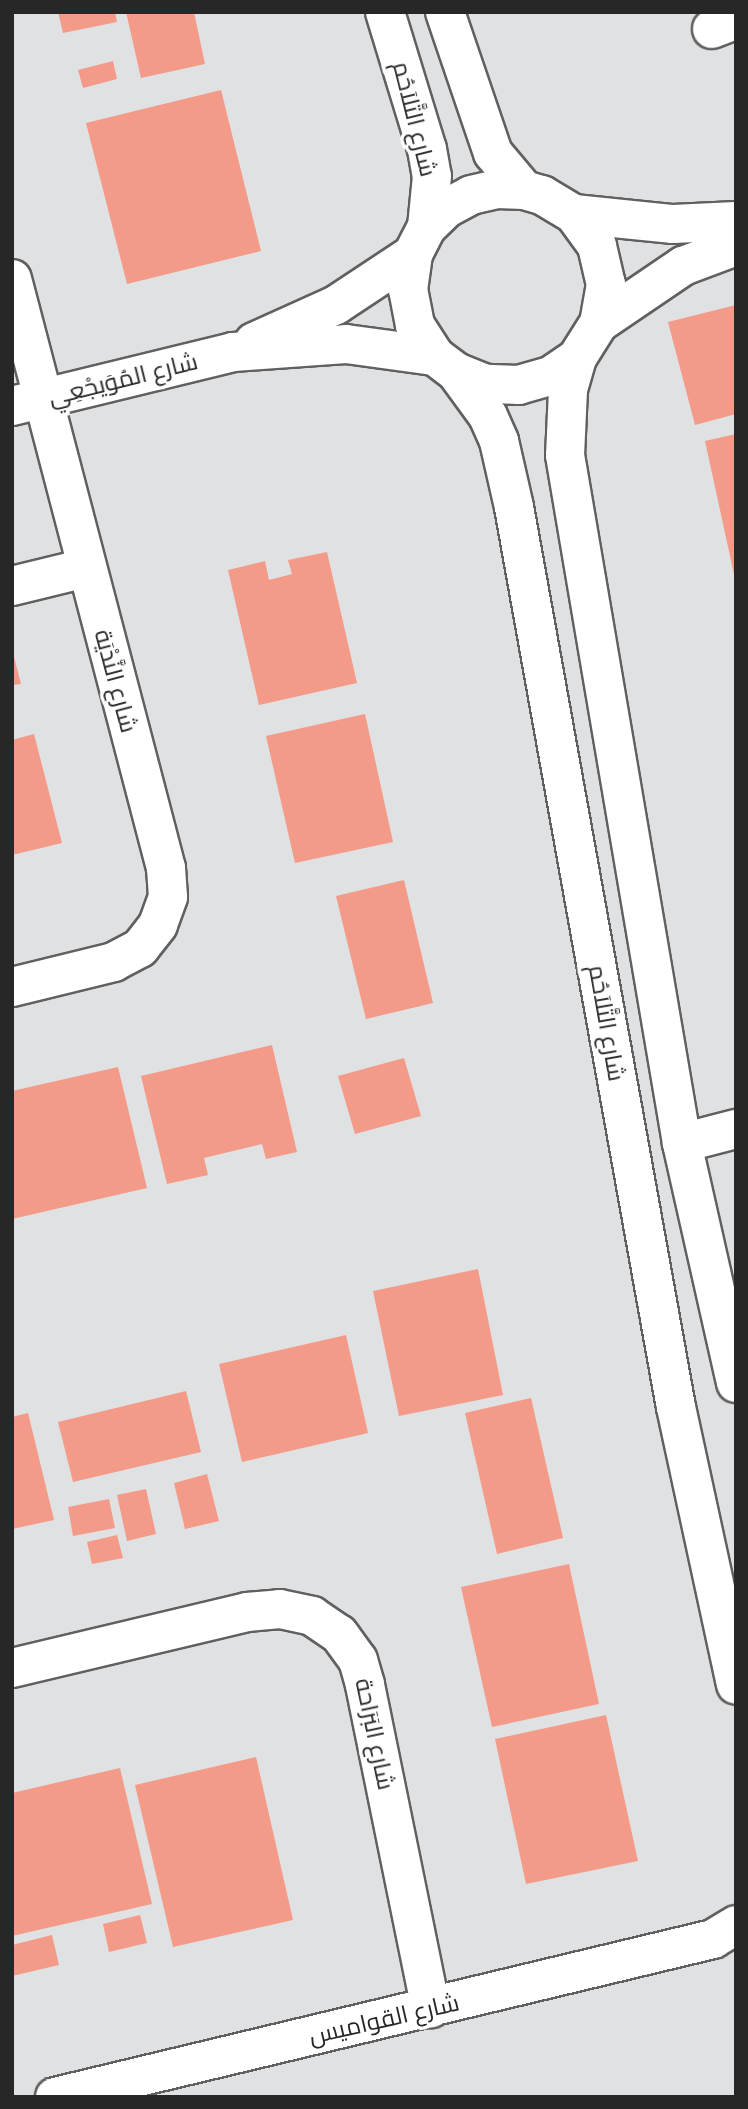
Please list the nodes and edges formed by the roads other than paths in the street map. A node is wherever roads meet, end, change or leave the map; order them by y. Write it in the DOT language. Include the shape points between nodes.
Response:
graph roads {
  1 [pos="385,12"];
  2 [pos="445,12"];
  3 [pos="524,190"];
  4 [pos="574,214"];
  5 [pos="736,221"];
  6 [pos="420,240"];
  7 [pos="736,246"];
  8 [pos="12,279"];
  9 [pos="599,323"];
  10 [pos="233,352"];
  11 [pos="577,358"];
  12 [pos="446,364"];
  13 [pos="27,402"];
  14 [pos="86,568"];
  15 [pos="12,586"];
  16 [pos="12,987"];
  17 [pos="736,1129"];
  18 [pos="682,1143"];
  19 [pos="736,1383"];
  20 [pos="12,1668"];
  21 [pos="736,1685"];
  22 [pos="728,1935"];
  23 [pos="431,2008"];
  24 [pos="55,2097"];
  1 -- 6 [label="street, شارع التَّلاَحُم" via="432,176"];
  2 -- 3 [label="street" via="493,153"];
  3 -- 4 [label="street"];
  3 -- 6 [label="street" via="497,189 471,195 447,208"];
  4 -- 5 [label="street" via="673,224"];
  4 -- 9 [label="street" via="597,246 606,284"];
  6 -- 10 [label="street, شارع المُوَيجْعِي" via="336,305"];
  6 -- 12 [label="street" via="408,290 410,302 415,325"];
  7 -- 9 [label="street" via="683,266"];
  8 -- 13 [label="street, شارع النَّدْيَة"];
  9 -- 11 [label="street"];
  10 -- 12 [label="street, شارع المُوَيجْعِي" via="346,344 406,349"];
  10 -- 13 [label="street, شارع المُوَيجْعِي"];
  11 -- 12 [label="street" via="550,376 519,385 486,384"];
  11 -- 18 [label="street" via="568,390 565,455"];
  12 -- 21 [label="street, شارع التَّلاَحُم" via="488,416 499,441 514,507 674,1394"];
  13 -- 14 [label="street, شارع النَّدْيَة"];
  14 -- 15 [label="street"];
  14 -- 16 [label="street, شارع النَّدْيَة" via="166,868 167,897 158,925 140,948 114,962"];
  17 -- 18 [label="street"];
  18 -- 19 [label="street"];
  20 -- 23 [label="street, شارع البَرَاحة" via="247,1612 280,1609 312,1616 339,1634 358,1660 365,1685"];
  22 -- 23 [label="street, شارع القواميس"];
  23 -- 24 [label="street, شارع القواميس"];
}
